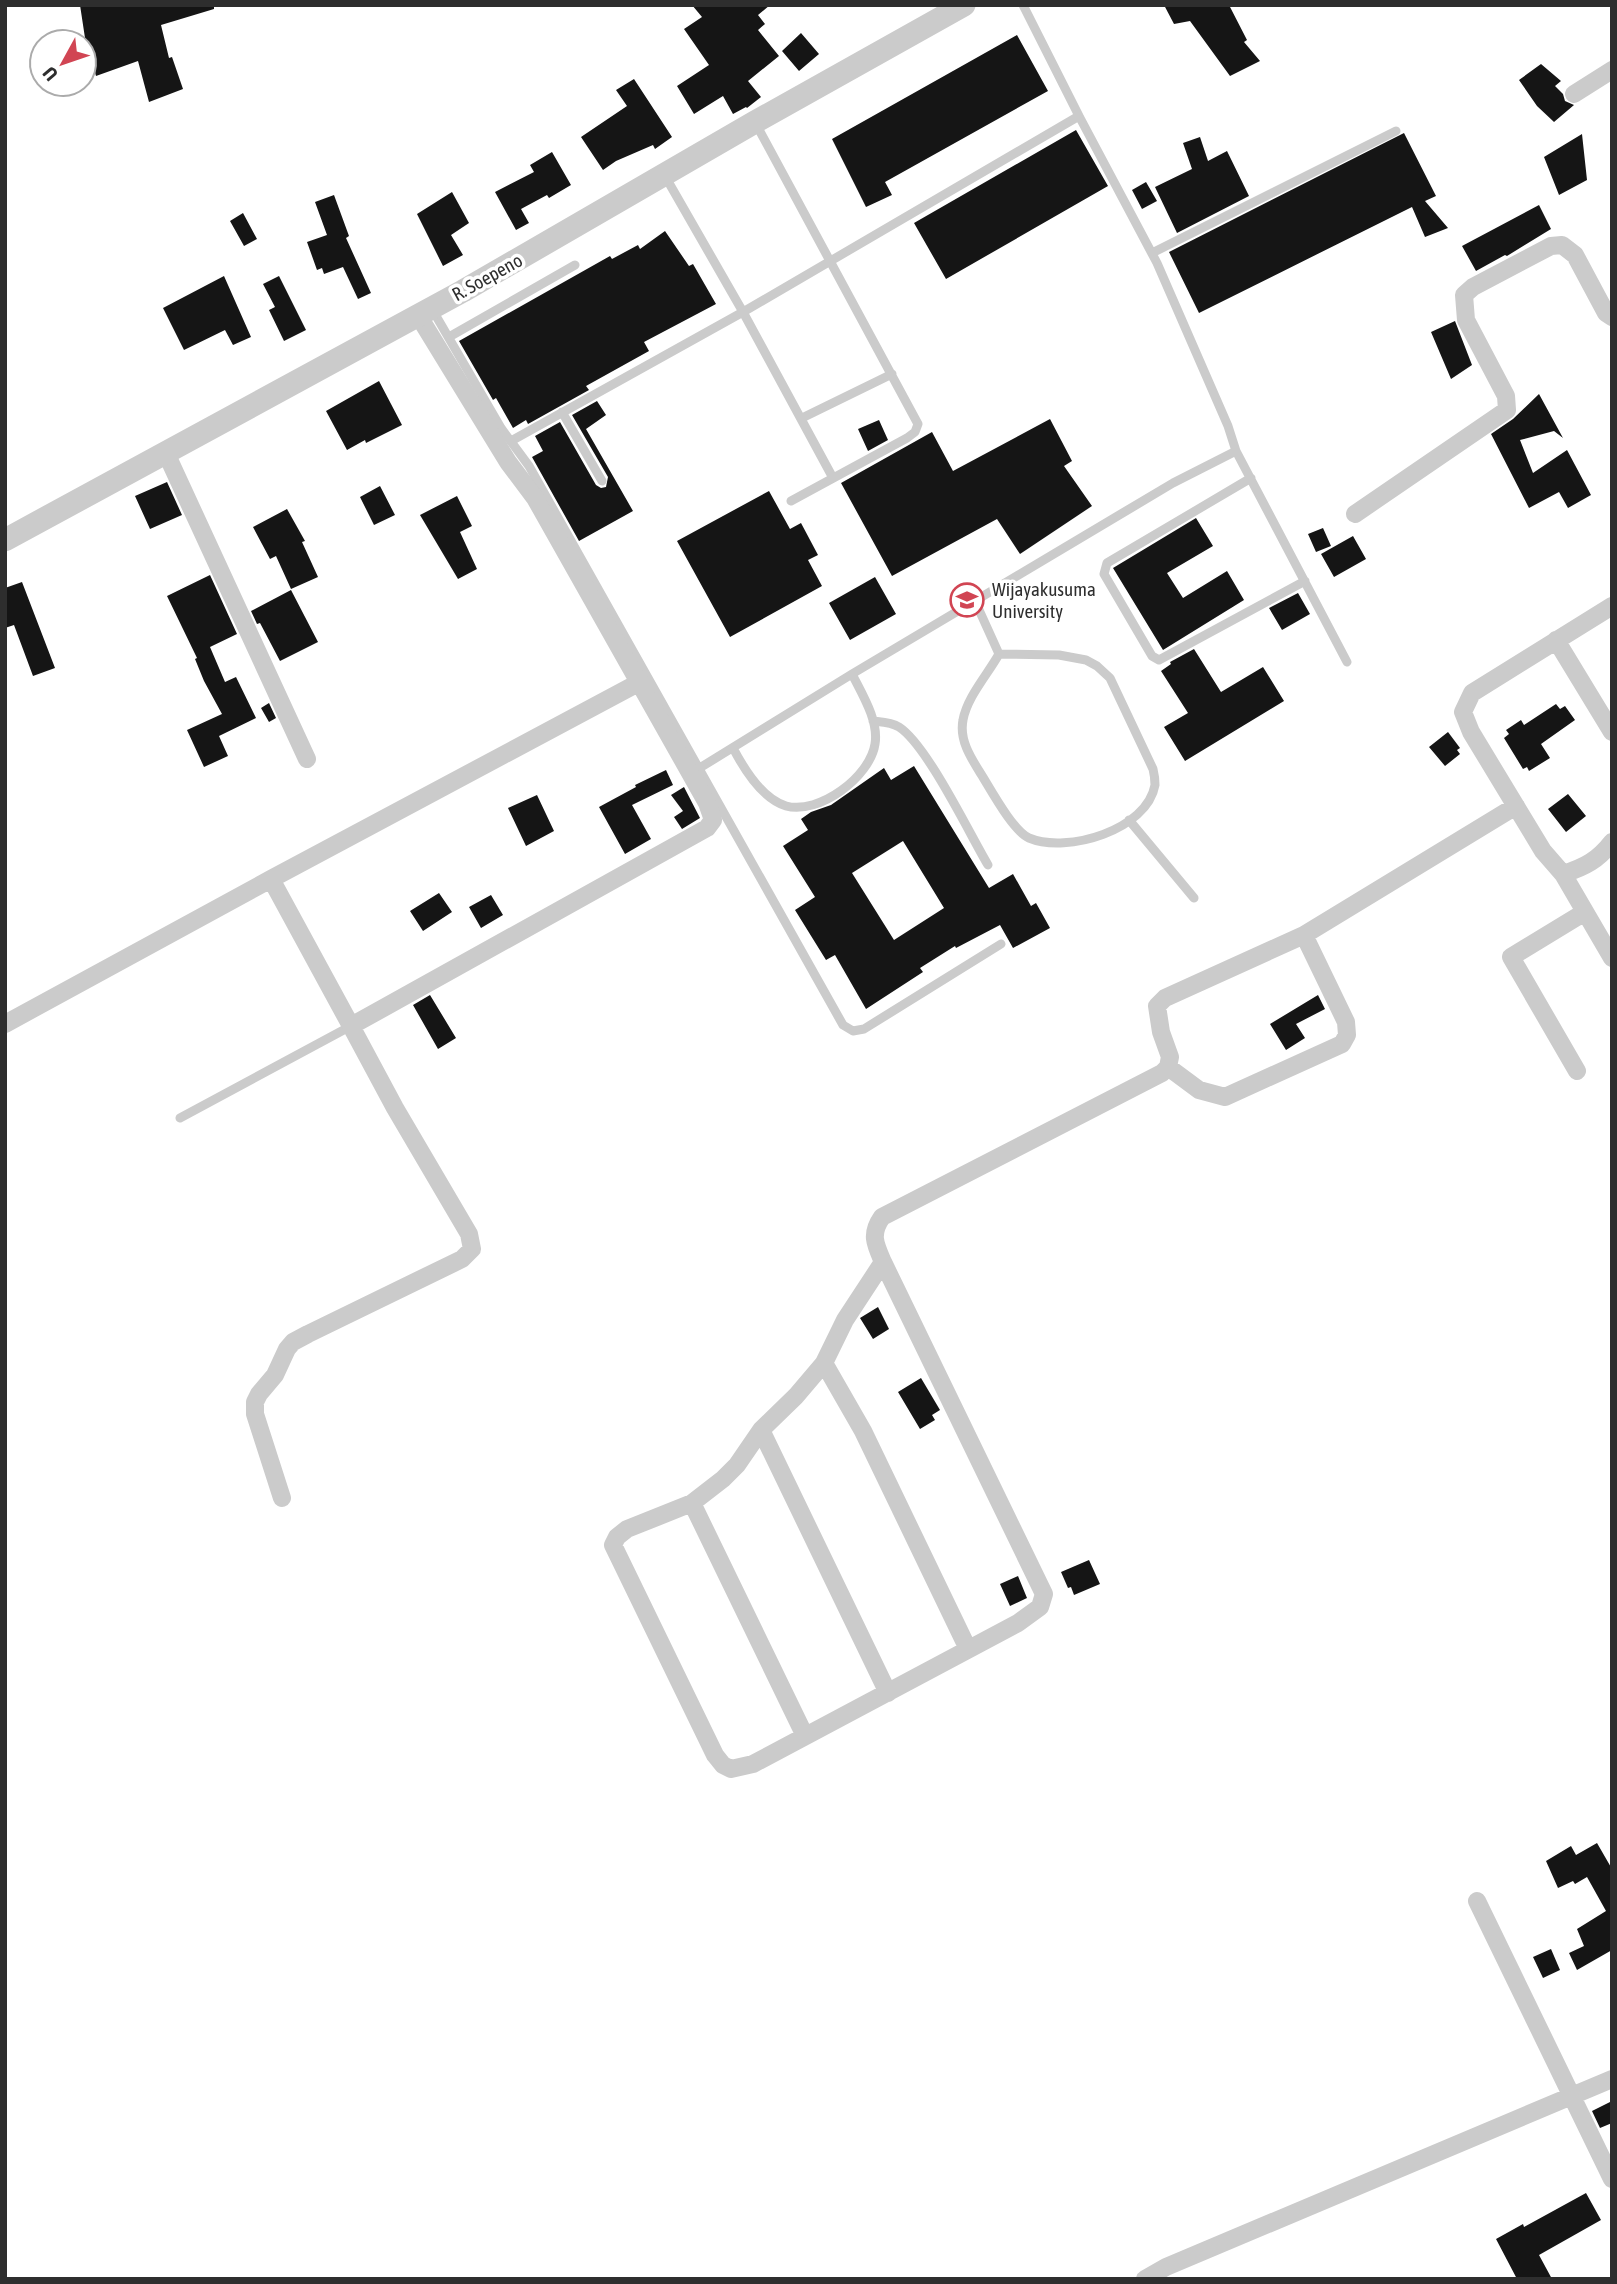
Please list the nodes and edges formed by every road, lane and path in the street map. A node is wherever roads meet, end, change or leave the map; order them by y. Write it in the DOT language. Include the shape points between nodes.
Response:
graph roads {
  1 [pos="964,5"];
  2 [pos="1023,5"];
  3 [pos="1612,70"];
  4 [pos="1574,93"];
  5 [pos="1079,116"];
  6 [pos="755,122"];
  7 [pos="1396,131"];
  8 [pos="665,176"];
  9 [pos="1152,253"];
  10 [pos="830,260"];
  11 [pos="575,265"];
  12 [pos="425,311"];
  13 [pos="743,312"];
  14 [pos="1612,317"];
  15 [pos="449,337"];
  16 [pos="892,374"];
  17 [pos="562,412"];
  18 [pos="802,418"];
  19 [pos="510,441"];
  20 [pos="1237,451"];
  21 [pos="166,453"];
  22 [pos="833,478"];
  23 [pos="1251,478"];
  24 [pos="602,481"];
  25 [pos="791,501"];
  26 [pos="1355,514"];
  27 [pos="5,540"];
  28 [pos="1305,581"];
  29 [pos="975,601"];
  30 [pos="1612,606"];
  31 [pos="1556,640"];
  32 [pos="999,654"];
  33 [pos="1347,662"];
  34 [pos="852,674"];
  35 [pos="640,682"];
  36 [pos="873,721"];
  37 [pos="1612,732"];
  38 [pos="733,748"];
  39 [pos="307,759"];
  40 [pos="698,769"];
  41 [pos="1516,806"];
  42 [pos="1129,820"];
  43 [pos="1612,842"];
  44 [pos="988,865"];
  45 [pos="1563,874"];
  46 [pos="271,878"];
  47 [pos="1194,898"];
  48 [pos="1586,912"];
  49 [pos="1304,935"];
  50 [pos="1001,944"];
  51 [pos="1612,958"];
  52 [pos="5,1024"];
  53 [pos="351,1026"];
  54 [pos="1168,1066"];
  55 [pos="1577,1071"];
  56 [pos="180,1118"];
  57 [pos="883,1262"];
  58 [pos="824,1363"];
  59 [pos="761,1430"];
  60 [pos="282,1498"];
  61 [pos="692,1503"];
  62 [pos="968,1649"];
  63 [pos="888,1693"];
  64 [pos="805,1736"];
  65 [pos="1477,1901"];
  66 [pos="1612,2079"];
  67 [pos="1573,2097"];
  68 [pos="1612,2179"];
  69 [pos="1145,2279"];
  1 -- 6 [label="street, R. Soepeno"];
  2 -- 5 [label="lane"];
  3 -- 4 [label="street"];
  5 -- 9 [label="lane"];
  5 -- 10 [label="lane"];
  6 -- 8 [label="street, R. Soepeno"];
  6 -- 10 [label="lane"];
  7 -- 9 [label="lane"];
  8 -- 12 [label="street, R. Soepeno"];
  8 -- 13 [label="lane"];
  9 -- 20 [label="lane"];
  10 -- 13 [label="lane"];
  10 -- 16 [label="lane"];
  11 -- 15 [label="lane"];
  12 -- 15 [label="lane"];
  12 -- 21 [label="street, R. Soepeno"];
  12 -- 35 [label="street" via="508,462 535,498"];
  13 -- 17 [label="lane"];
  13 -- 18 [label="lane"];
  14 -- 26 [label="street" via="1575,255 1562,246 1551,247 1473,287 1464,295 1466,320 1506,396 1507,410"];
  15 -- 19 [label="lane"];
  16 -- 18 [label="lane"];
  16 -- 22 [label="lane" via="918,424 915,432"];
  17 -- 19 [label="lane"];
  17 -- 24 [label="lane"];
  18 -- 22 [label="lane"];
  19 -- 40 [label="lane" via="542,489"];
  20 -- 23 [label="lane"];
  20 -- 29 [label="lane" via="1173,483"];
  21 -- 27 [label="street, R. Soepeno"];
  21 -- 39 [label="street"];
  22 -- 25 [label="lane"];
  23 -- 28 [label="lane"];
  23 -- 28 [label="lane" via="1107,562 1104,574 1152,656 1159,660"];
  28 -- 33 [label="lane"];
  29 -- 32 [label="lane"];
  29 -- 34 [label="lane"];
  30 -- 31 [label="street"];
  31 -- 37 [label="street"];
  31 -- 41 [label="street" via="1472,693 1463,712"];
  32 -- 42 [label="lane" via="1086,660 1110,678 1153,769 1155,784 1146,806"];
  32 -- 42 [label="lane" via="963,720 967,752 1003,810 1026,837 1046,843 1089,841"];
  34 -- 36 [label="lane"];
  34 -- 38 [label="lane"];
  35 -- 46 [label="street"];
  35 -- 53 [label="street" via="713,814 712,824"];
  36 -- 38 [label="lane" via="875,745 858,778 802,808 785,806 770,797"];
  36 -- 44 [label="lane" via="894,724 912,738"];
  38 -- 40 [label="lane"];
  40 -- 50 [label="lane" via="843,1024 853,1031 864,1029"];
  41 -- 45 [label="street"];
  41 -- 49 [label="street"];
  42 -- 47 [label="lane"];
  43 -- 45 [label="street" via="1600,857"];
  45 -- 48 [label="street"];
  46 -- 52 [label="street"];
  46 -- 53 [label="street"];
  48 -- 51 [label="street"];
  48 -- 55 [label="street" via="1511,957"];
  49 -- 54 [label="street" via="1165,998 1157,1006 1170,1057"];
  49 -- 54 [label="street" via="1346,1021 1342,1044 1225,1097 1199,1090"];
  53 -- 56 [label="lane"];
  53 -- 60 [label="street" via="469,1234 472,1249 462,1259 307,1334 287,1349 255,1402"];
  54 -- 57 [label="street" via="1136,1088 882,1217 875,1227 875,1244"];
  57 -- 58 [label="street" via="845,1320"];
  57 -- 62 [label="street" via="1044,1594 1040,1607 1030,1616"];
  58 -- 59 [label="street"];
  58 -- 62 [label="street" via="863,1431"];
  59 -- 61 [label="street" via="737,1465"];
  59 -- 63 [label="street"];
  61 -- 64 [label="street"];
  61 -- 64 [label="street" via="627,1529 613,1545 618,1559 723,1765 731,1769 753,1764"];
  62 -- 63 [label="street"];
  63 -- 64 [label="street"];
  65 -- 67 [label="street"];
  66 -- 67 [label="street"];
  67 -- 68 [label="street"];
  67 -- 69 [label="street"];
}
